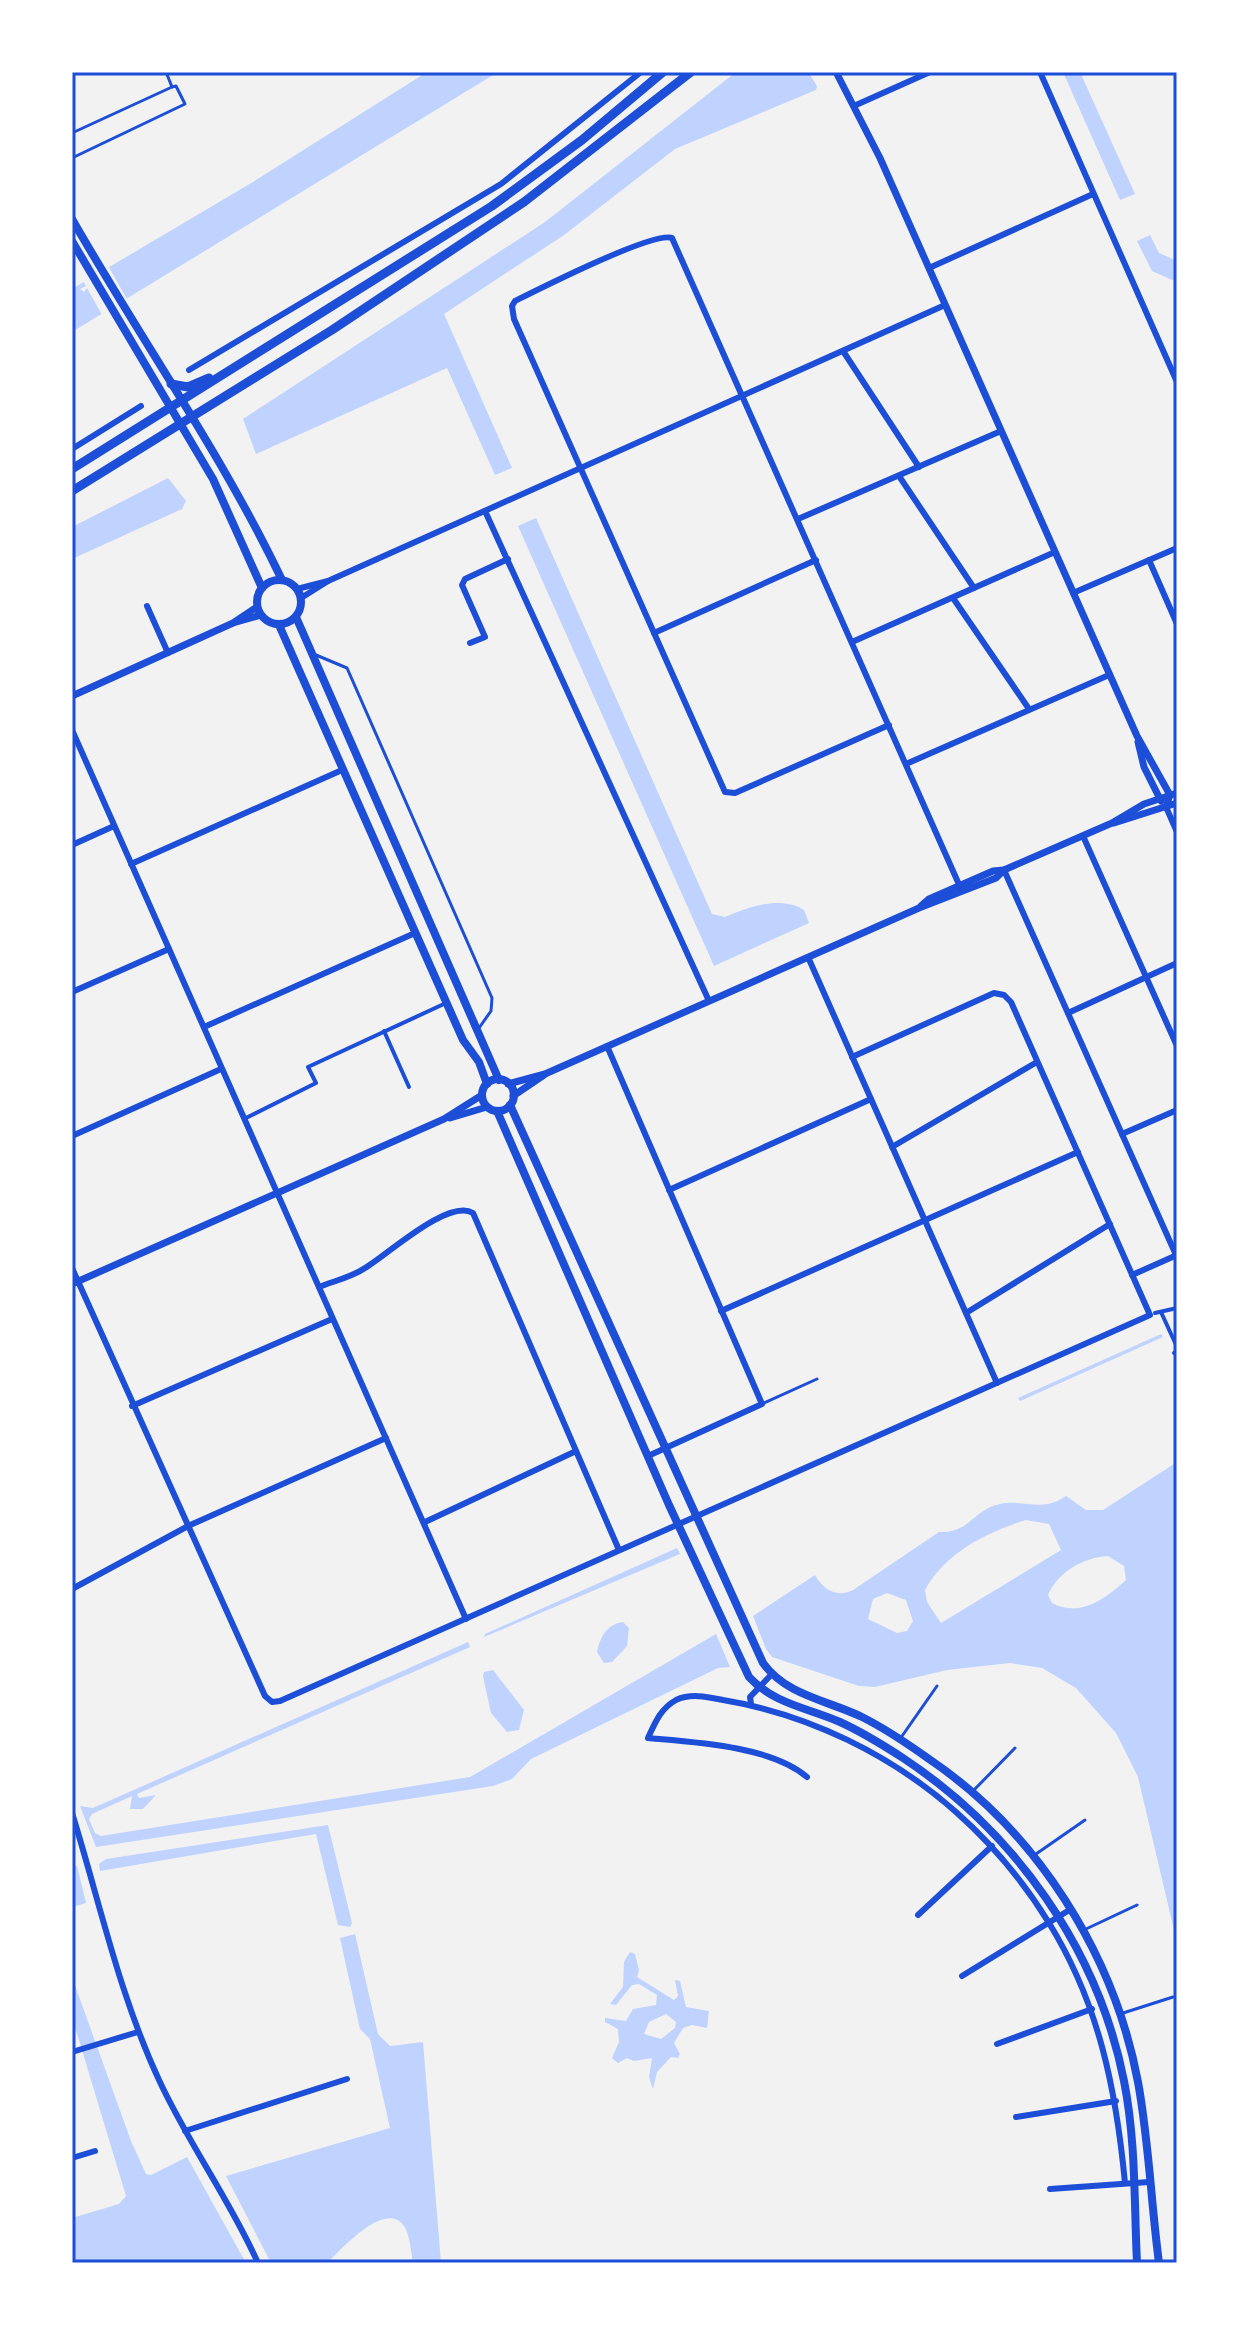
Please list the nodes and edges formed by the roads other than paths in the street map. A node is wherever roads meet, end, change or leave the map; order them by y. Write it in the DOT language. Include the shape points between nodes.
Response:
graph roads {
  1 [pos="166,72"];
  2 [pos="641,72"];
  3 [pos="663,72"];
  4 [pos="691,72"];
  5 [pos="836,72"];
  6 [pos="930,72"];
  7 [pos="1040,72"];
  8 [pos="172,87"];
  9 [pos="856,105"];
  10 [pos="72,133"];
  11 [pos="72,158"];
  12 [pos="1093,194"];
  13 [pos="72,219"];
  14 [pos="72,241"];
  15 [pos="929,268"];
  16 [pos="96,270"];
  17 [pos="945,305"];
  18 [pos="117,307"];
  19 [pos="843,351"];
  20 [pos="238,366"];
  21 [pos="189,370"];
  22 [pos="1177,382"];
  23 [pos="171,384"];
  24 [pos="743,395"];
  25 [pos="182,401"];
  26 [pos="141,406"];
  27 [pos="170,408"];
  28 [pos="192,417"];
  29 [pos="180,424"];
  30 [pos="1001,431"];
  31 [pos="72,449"];
  32 [pos="919,467"];
  33 [pos="580,468"];
  34 [pos="72,469"];
  35 [pos="899,476"];
  36 [pos="72,491"];
  37 [pos="485,511"];
  38 [pos="798,519"];
  39 [pos="1177,548"];
  40 [pos="1055,552"];
  41 [pos="508,559"];
  42 [pos="816,560"];
  43 [pos="1149,560"];
  44 [pos="282,580"];
  45 [pos="262,588"];
  46 [pos="974,588"];
  47 [pos="299,593"];
  48 [pos="1073,593"];
  49 [pos="953,598"];
  50 [pos="147,606"];
  51 [pos="259,611"];
  52 [pos="296,617"];
  53 [pos="1177,624"];
  54 [pos="279,625"];
  55 [pos="654,633"];
  56 [pos="852,642"];
  57 [pos="470,643"];
  58 [pos="312,652"];
  59 [pos="168,653"];
  60 [pos="1109,675"];
  61 [pos="72,696"];
  62 [pos="1029,709"];
  63 [pos="889,725"];
  64 [pos="72,730"];
  65 [pos="1137,736"];
  66 [pos="906,764"];
  67 [pos="342,770"];
  68 [pos="1174,794"];
  69 [pos="1159,799"];
  70 [pos="1177,803"];
  71 [pos="1166,807"];
  72 [pos="1112,823"];
  73 [pos="114,826"];
  74 [pos="1177,832"];
  75 [pos="1083,836"];
  76 [pos="72,845"];
  77 [pos="131,864"];
  78 [pos="1004,870"];
  79 [pos="961,889"];
  80 [pos="415,933"];
  81 [pos="169,949"];
  82 [pos="808,957"];
  83 [pos="1177,963"];
  84 [pos="1146,977"];
  85 [pos="72,992"];
  86 [pos="709,1001"];
  87 [pos="447,1003"];
  88 [pos="1068,1013"];
  89 [pos="204,1027"];
  90 [pos="479,1028"];
  91 [pos="384,1031"];
  92 [pos="607,1046"];
  93 [pos="1177,1046"];
  94 [pos="852,1057"];
  95 [pos="1037,1062"];
  96 [pos="221,1069"];
  97 [pos="545,1074"];
  98 [pos="504,1082"];
  99 [pos="487,1084"];
  100 [pos="409,1087"];
  101 [pos="482,1095"];
  102 [pos="871,1099"];
  103 [pos="512,1100"];
  104 [pos="487,1107"];
  105 [pos="1177,1110"];
  106 [pos="497,1111"];
  107 [pos="244,1119"];
  108 [pos="444,1119"];
  109 [pos="1122,1134"];
  110 [pos="72,1136"];
  111 [pos="892,1147"];
  112 [pos="1078,1152"];
  113 [pos="669,1190"];
  114 [pos="278,1193"];
  115 [pos="925,1221"];
  116 [pos="1110,1224"];
  117 [pos="1176,1255"];
  118 [pos="72,1268"];
  119 [pos="1132,1275"];
  120 [pos="75,1283"];
  121 [pos="319,1287"];
  122 [pos="1177,1308"];
  123 [pos="721,1311"];
  124 [pos="966,1313"];
  125 [pos="332,1319"];
  126 [pos="1176,1351"];
  127 [pos="817,1379"];
  128 [pos="997,1383"];
  129 [pos="762,1404"];
  130 [pos="132,1406"];
  131 [pos="386,1438"];
  132 [pos="666,1448"];
  133 [pos="574,1452"];
  134 [pos="648,1456"];
  135 [pos="696,1517"];
  136 [pos="425,1522"];
  137 [pos="679,1524"];
  138 [pos="188,1526"];
  139 [pos="619,1550"];
  140 [pos="72,1579"];
  141 [pos="74,1588"];
  142 [pos="466,1619"];
  143 [pos="771,1675"];
  144 [pos="937,1686"];
  145 [pos="759,1688"];
  146 [pos="751,1704"];
  147 [pos="845,1711"];
  148 [pos="840,1722"];
  149 [pos="836,1734"];
  150 [pos="900,1739"];
  151 [pos="1015,1748"];
  152 [pos="807,1777"];
  153 [pos="972,1792"];
  154 [pos="72,1813"];
  155 [pos="1085,1820"];
  156 [pos="992,1846"];
  157 [pos="1033,1856"];
  158 [pos="1137,1905"];
  159 [pos="1071,1909"];
  160 [pos="918,1915"];
  161 [pos="1058,1917"];
  162 [pos="1049,1922"];
  163 [pos="1082,1930"];
  164 [pos="962,1976"];
  165 [pos="1173,1997"];
  166 [pos="1092,2009"];
  167 [pos="1120,2014"];
  168 [pos="138,2032"];
  169 [pos="997,2044"];
  170 [pos="72,2052"];
  171 [pos="347,2079"];
  172 [pos="1116,2101"];
  173 [pos="1016,2117"];
  174 [pos="185,2131"];
  175 [pos="95,2151"];
  176 [pos="72,2158"];
  177 [pos="1135,2182"];
  178 [pos="1149,2182"];
  179 [pos="1125,2183"];
  180 [pos="1050,2189"];
  181 [pos="258,2263"];
  182 [pos="1137,2263"];
  183 [pos="1159,2263"];
  1 -- 8 [label="lane"];
  2 -- 21 [label="street" via="482,196"];
  3 -- 20 [label="highway" via="542,171"];
  4 -- 28 [label="highway" via="524,202"];
  5 -- 9 [label="street"];
  6 -- 9 [label="street"];
  7 -- 12 [label="street"];
  8 -- 10 [label="lane"];
  8 -- 11 [label="lane" via="185,104"];
  9 -- 15 [label="street"];
  12 -- 15 [label="street"];
  12 -- 22 [label="street"];
  13 -- 16 [label="main road"];
  14 -- 16 [label="main road"];
  15 -- 17 [label="street"];
  16 -- 18 [label="main road"];
  17 -- 19 [label="street"];
  17 -- 30 [label="street"];
  18 -- 23 [label="main road"];
  18 -- 27 [label="main road"];
  19 -- 24 [label="street"];
  19 -- 32 [label="street"];
  20 -- 23 [label="highway" via="192,386"];
  20 -- 25 [label="highway"];
  23 -- 25 [label="main road"];
  24 -- 33 [label="street"];
  24 -- 33 [label="street" via="676,243 667,236 600,262 512,306"];
  24 -- 38 [label="street"];
  25 -- 27 [label="highway"];
  25 -- 28 [label="main road"];
  26 -- 31 [label="street"];
  27 -- 29 [label="main road"];
  27 -- 34 [label="highway"];
  28 -- 29 [label="highway"];
  28 -- 44 [label="main road"];
  29 -- 36 [label="highway"];
  29 -- 45 [label="main road" via="217,488"];
  30 -- 32 [label="street"];
  30 -- 40 [label="street"];
  32 -- 35 [label="street"];
  33 -- 37 [label="street"];
  33 -- 55 [label="street"];
  35 -- 38 [label="street"];
  35 -- 46 [label="street"];
  37 -- 41 [label="street"];
  37 -- 47 [label="street"];
  38 -- 42 [label="street"];
  39 -- 43 [label="street"];
  40 -- 46 [label="street"];
  40 -- 48 [label="street"];
  41 -- 57 [label="street" via="462,585 485,637"];
  41 -- 86 [label="street"];
  42 -- 55 [label="street"];
  42 -- 56 [label="street"];
  43 -- 48 [label="street"];
  43 -- 53 [label="street"];
  44 -- 45 [label="main road"];
  44 -- 47 [label="main road"];
  45 -- 51 [label="main road"];
  46 -- 49 [label="street"];
  47 -- 52 [label="main road"];
  48 -- 60 [label="street"];
  49 -- 56 [label="street"];
  49 -- 62 [label="street"];
  50 -- 59 [label="street"];
  51 -- 54 [label="main road"];
  51 -- 59 [label="street"];
  52 -- 54 [label="main road"];
  52 -- 58 [label="main road"];
  54 -- 67 [label="main road"];
  55 -- 63 [label="street" via="725,792 735,793"];
  56 -- 63 [label="street"];
  58 -- 90 [label="main road"];
  58 -- 90 [label="lane" via="347,668 492,998 491,1011"];
  59 -- 61 [label="street"];
  60 -- 62 [label="street"];
  60 -- 65 [label="street"];
  62 -- 66 [label="street"];
  63 -- 66 [label="street"];
  64 -- 73 [label="street"];
  65 -- 68 [label="street"];
  65 -- 69 [label="street"];
  66 -- 79 [label="street"];
  67 -- 77 [label="street"];
  67 -- 80 [label="main road"];
  68 -- 69 [label="street"];
  68 -- 71 [label="street"];
  69 -- 71 [label="street"];
  69 -- 72 [label="street"];
  70 -- 71 [label="street"];
  71 -- 72 [label="street"];
  71 -- 74 [label="street"];
  72 -- 75 [label="street"];
  73 -- 76 [label="street"];
  73 -- 77 [label="street"];
  75 -- 78 [label="street"];
  75 -- 84 [label="street"];
  77 -- 81 [label="street"];
  78 -- 79 [label="street"];
  78 -- 88 [label="street"];
  79 -- 82 [label="street"];
  80 -- 87 [label="main road"];
  80 -- 89 [label="street"];
  81 -- 85 [label="street"];
  81 -- 89 [label="street"];
  82 -- 86 [label="street"];
  82 -- 94 [label="street"];
  83 -- 84 [label="street"];
  84 -- 88 [label="street"];
  84 -- 93 [label="street"];
  86 -- 92 [label="street"];
  87 -- 91 [label="street"];
  87 -- 99 [label="main road"];
  88 -- 109 [label="street"];
  89 -- 96 [label="street"];
  90 -- 98 [label="main road" via="487,1058"];
  91 -- 100 [label="street"];
  91 -- 107 [label="street" via="308,1067 316,1083"];
  92 -- 97 [label="street"];
  92 -- 113 [label="street"];
  94 -- 95 [label="street" via="994,993 1011,1002"];
  94 -- 102 [label="street"];
  95 -- 111 [label="street"];
  95 -- 112 [label="street"];
  96 -- 107 [label="street"];
  96 -- 110 [label="street"];
  97 -- 98 [label="street"];
  97 -- 103 [label="street"];
  98 -- 99 [label="main road"];
  98 -- 103 [label="main road"];
  99 -- 101 [label="main road"];
  101 -- 104 [label="main road"];
  101 -- 108 [label="street"];
  102 -- 111 [label="street"];
  102 -- 113 [label="street"];
  103 -- 106 [label="main road"];
  103 -- 132 [label="main road"];
  104 -- 106 [label="main road"];
  104 -- 108 [label="street"];
  105 -- 109 [label="street"];
  106 -- 134 [label="main road"];
  107 -- 114 [label="street"];
  108 -- 114 [label="street"];
  109 -- 117 [label="street"];
  111 -- 115 [label="street"];
  112 -- 115 [label="street"];
  112 -- 116 [label="street"];
  113 -- 123 [label="street"];
  114 -- 120 [label="street"];
  114 -- 121 [label="street"];
  115 -- 123 [label="street"];
  115 -- 124 [label="street"];
  116 -- 119 [label="street"];
  116 -- 124 [label="street"];
  117 -- 119 [label="street"];
  118 -- 120 [label="street"];
  119 -- 128 [label="street" via="1150,1315"];
  120 -- 130 [label="street"];
  121 -- 125 [label="street"];
  121 -- 133 [label="street" via="363,1270 411,1233 459,1211 473,1213"];
  122 -- 126 [label="street" via="1158,1312"];
  123 -- 129 [label="street"];
  124 -- 128 [label="street"];
  125 -- 130 [label="street"];
  125 -- 131 [label="street"];
  127 -- 129 [label="lane"];
  128 -- 135 [label="street"];
  129 -- 132 [label="street"];
  130 -- 138 [label="street"];
  131 -- 136 [label="street"];
  131 -- 138 [label="street"];
  132 -- 134 [label="street"];
  132 -- 135 [label="main road"];
  133 -- 136 [label="street"];
  133 -- 139 [label="street"];
  134 -- 137 [label="main road"];
  135 -- 137 [label="street"];
  135 -- 143 [label="main road"];
  136 -- 142 [label="street"];
  137 -- 139 [label="street"];
  137 -- 145 [label="main road" via="740,1662"];
  138 -- 141 [label="street"];
  138 -- 142 [label="street" via="272,1702"];
  139 -- 142 [label="street"];
  140 -- 141 [label="street"];
  143 -- 145 [label="street"];
  143 -- 147 [label="main road" via="796,1692"];
  144 -- 150 [label="lane"];
  145 -- 146 [label="street" via="750,1697"];
  145 -- 148 [label="main road"];
  146 -- 149 [label="street"];
  146 -- 152 [label="street" via="696,1695 683,1698 658,1714 648,1738 744,1751 797,1768"];
  147 -- 148 [label="street"];
  147 -- 150 [label="main road"];
  148 -- 149 [label="street"];
  148 -- 161 [label="main road" via="904,1758 972,1811 1031,1876"];
  149 -- 156 [label="street" via="918,1781"];
  150 -- 153 [label="main road"];
  151 -- 153 [label="lane"];
  153 -- 157 [label="main road"];
  154 -- 168 [label="street"];
  155 -- 157 [label="lane"];
  156 -- 160 [label="street"];
  156 -- 162 [label="street"];
  157 -- 159 [label="main road"];
  158 -- 163 [label="lane"];
  159 -- 161 [label="street"];
  159 -- 163 [label="main road"];
  161 -- 162 [label="street"];
  161 -- 177 [label="main road" via="1087,1970 1113,2039 1126,2097"];
  162 -- 164 [label="street"];
  162 -- 166 [label="street"];
  163 -- 167 [label="main road"];
  165 -- 167 [label="lane"];
  166 -- 169 [label="street"];
  166 -- 172 [label="street"];
  167 -- 178 [label="main road" via="1142,2107"];
  168 -- 170 [label="street"];
  168 -- 174 [label="street"];
  171 -- 174 [label="street"];
  172 -- 173 [label="street"];
  172 -- 179 [label="street"];
  174 -- 181 [label="street"];
  175 -- 176 [label="street"];
  177 -- 178 [label="street"];
  177 -- 179 [label="street"];
  177 -- 182 [label="main road"];
  178 -- 183 [label="main road"];
  179 -- 180 [label="street"];
}
